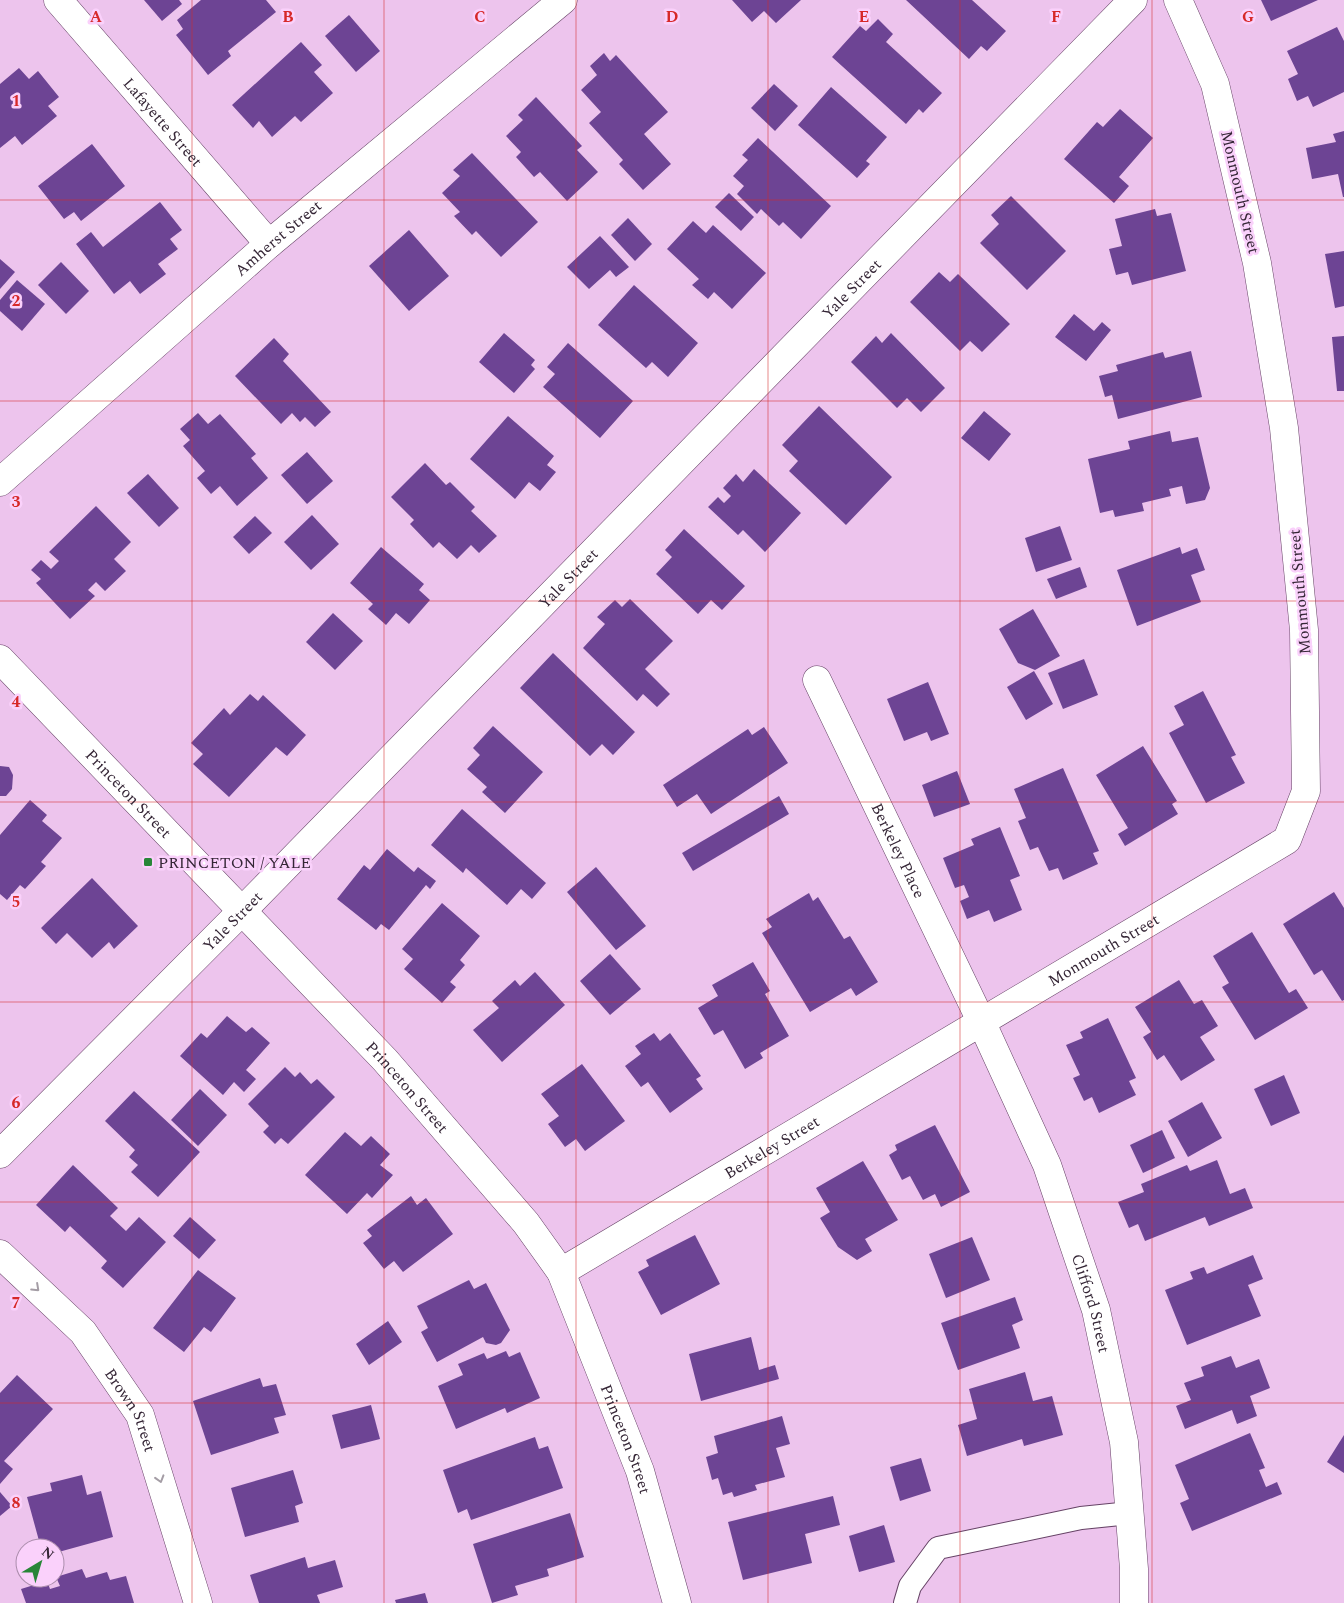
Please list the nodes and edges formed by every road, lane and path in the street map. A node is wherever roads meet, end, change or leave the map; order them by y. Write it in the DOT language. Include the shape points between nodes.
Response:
graph roads {
  1 [pos="58,0"];
  2 [pos="563,0"];
  3 [pos="1133,0"];
  4 [pos="1178,0"];
  5 [pos="269,244"];
  6 [pos="0,482"];
  7 [pos="0,659"];
  8 [pos="817,680"];
  9 [pos="241,912"];
  10 [pos="981,1021"];
  11 [pos="0,1154"];
  12 [pos="0,1254"];
  13 [pos="561,1272"];
  14 [pos="1130,1513"];
  15 [pos="198,1603"];
  16 [pos="677,1603"];
  17 [pos="905,1603"];
  18 [pos="1134,1603"];
  1 -- 5 [label="street, Lafayette Street"];
  2 -- 5 [label="street, Amherst Street"];
  3 -- 9 [label="street, Yale Street"];
  4 -- 10 [label="street, Monmouth Street" via="1215,84 1257,263 1284,428 1304,630 1306,791 1287,840"];
  5 -- 6 [label="street, Amherst Street"];
  7 -- 9 [label="street, Princeton Street"];
  8 -- 10 [label="street, Berkeley Place"];
  9 -- 11 [label="street, Yale Street"];
  9 -- 13 [label="street, Princeton Street" via="385,1060 526,1224"];
  10 -- 13 [label="street, Berkeley Street"];
  10 -- 14 [label="street, Clifford Street" via="1047,1165 1096,1310 1124,1442"];
  12 -- 15 [label="street, Brown Street, one-way" via="83,1332 140,1415"];
  13 -- 16 [label="street, Princeton Street" via="640,1471"];
  14 -- 17 [label="lane" via="1081,1518 938,1548 910,1586"];
  14 -- 18 [label="street, Clifford Street"];
}
